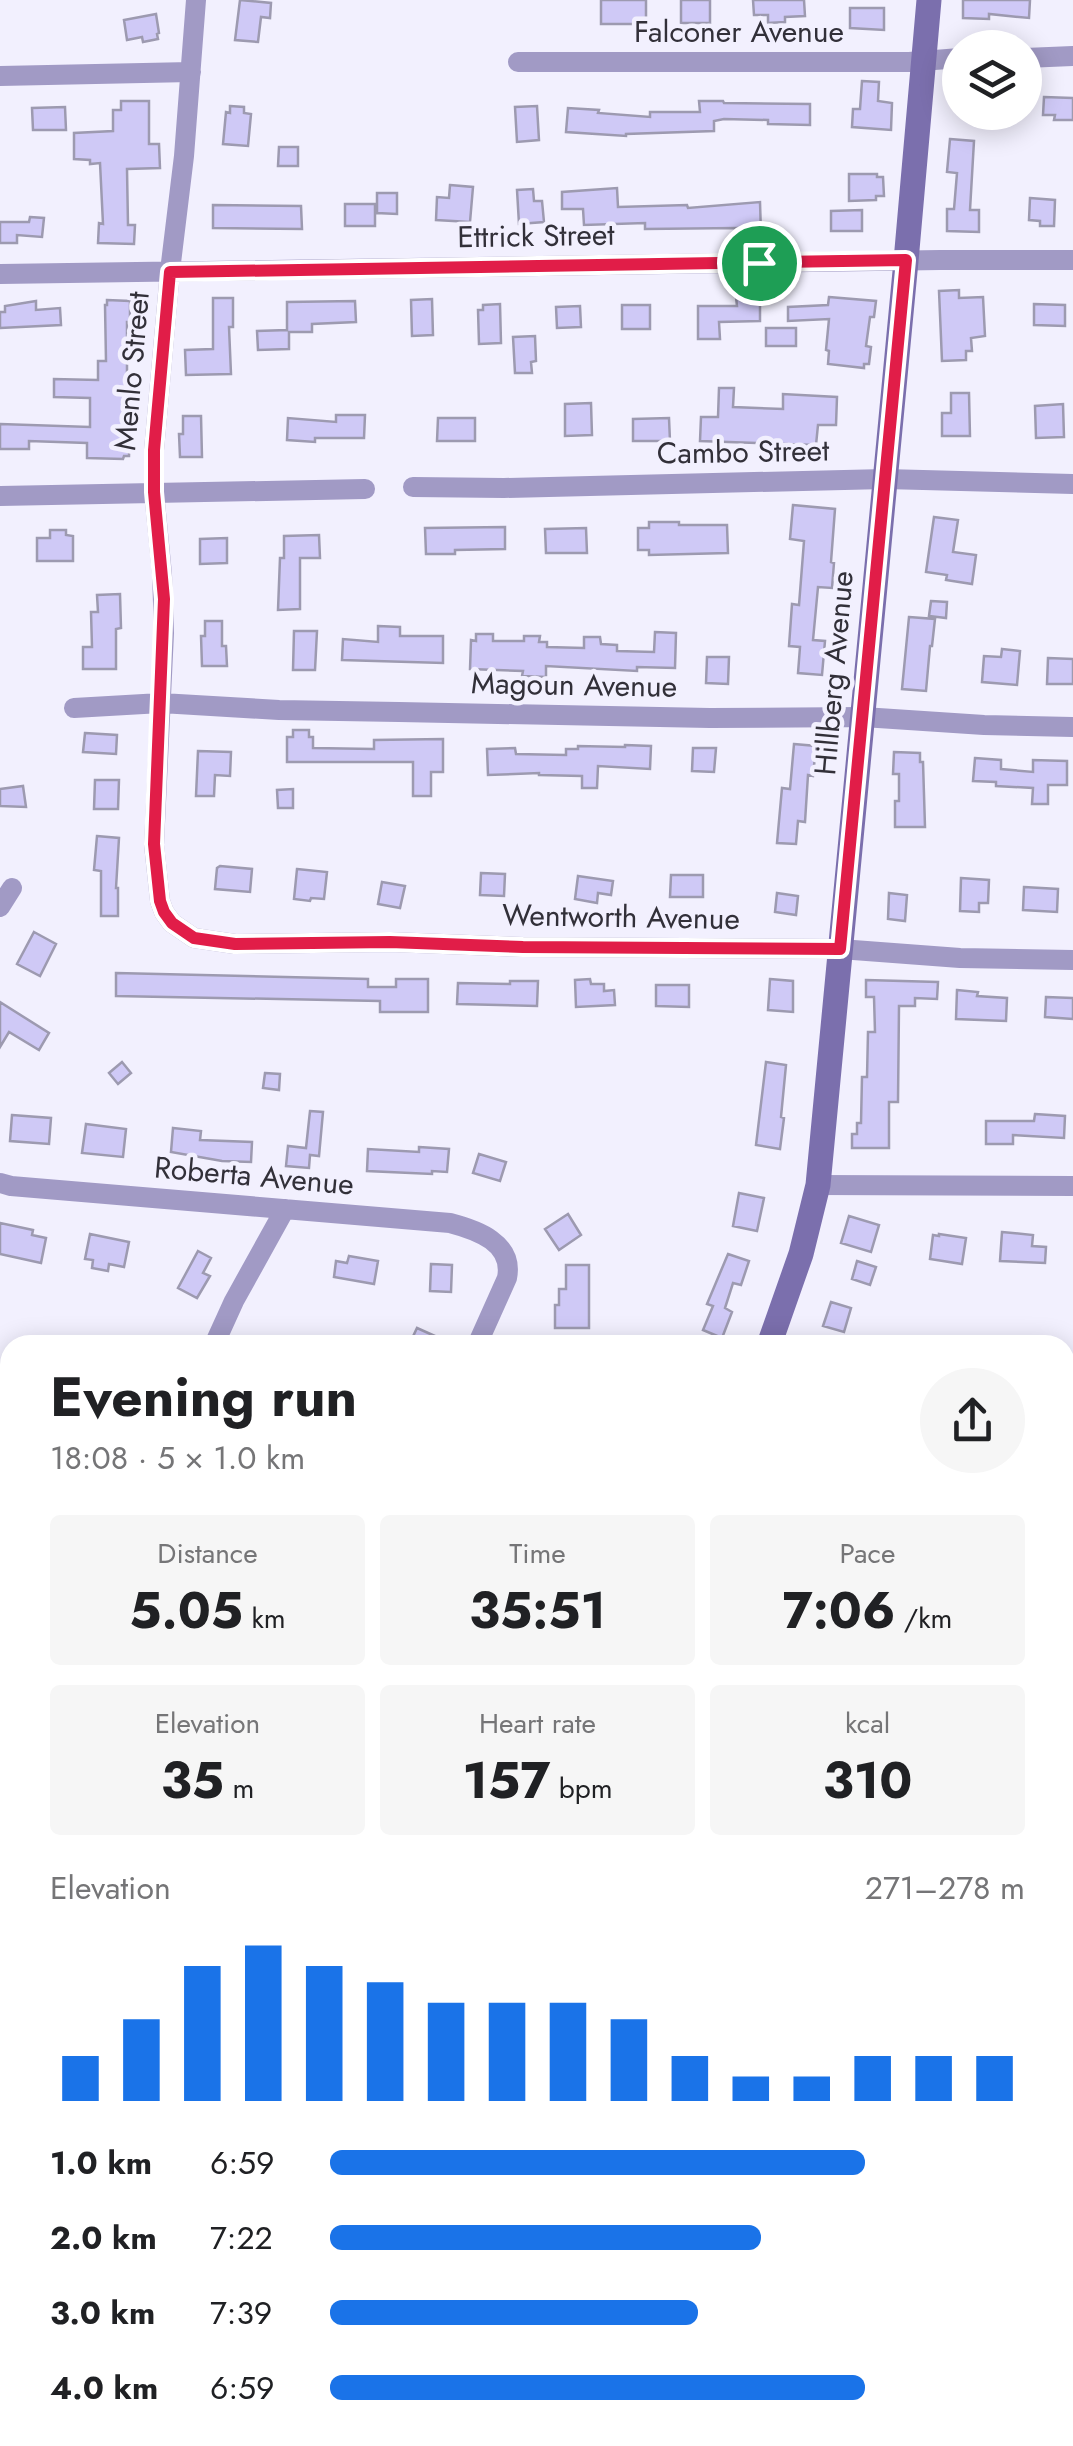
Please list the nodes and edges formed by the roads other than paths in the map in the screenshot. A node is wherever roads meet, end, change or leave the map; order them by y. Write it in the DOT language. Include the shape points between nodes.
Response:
graph roads {
  1 [pos="196,0"];
  2 [pos="928,0"];
  3 [pos="1073,56"];
  4 [pos="1042,57"];
  5 [pos="942,59"];
  6 [pos="923,60"];
  7 [pos="518,62"];
  8 [pos="190,72"];
  9 [pos="0,76"];
  10 [pos="906,260"];
  11 [pos="1073,260"];
  12 [pos="170,272"];
  13 [pos="0,274"];
  14 [pos="885,479"];
  15 [pos="1073,484"];
  16 [pos="365,488"];
  17 [pos="413,488"];
  18 [pos="154,492"];
  19 [pos="0,496"];
  20 [pos="161,703"];
  21 [pos="74,708"];
  22 [pos="863,717"];
  23 [pos="1073,727"];
  24 [pos="12,888"];
  25 [pos="0,908"];
  26 [pos="172,923"];
  27 [pos="840,949"];
  28 [pos="1073,960"];
  29 [pos="0,1183"];
  30 [pos="818,1185"];
  31 [pos="1073,1186"];
  32 [pos="285,1209"];
  33 [pos="219,1335"];
  34 [pos="481,1335"];
  35 [pos="773,1335"];
  1 -- 8 [label="street, Menlo Street"];
  2 -- 6 [label="street, Hillberg Avenue"];
  3 -- 4 [label="street"];
  5 -- 6 [label="street, Falconer Avenue"];
  6 -- 7 [label="street, Falconer Avenue"];
  6 -- 10 [label="street, Hillberg Avenue"];
  8 -- 9 [label="street"];
  8 -- 12 [label="street, Menlo Street"];
  10 -- 11 [label="street, Ettrick Street"];
  10 -- 12 [label="street, Ettrick Street"];
  10 -- 14 [label="street, Hillberg Avenue"];
  12 -- 13 [label="street, Ettrick Street"];
  12 -- 18 [label="street, Menlo Street"];
  14 -- 15 [label="street, Cambo Street"];
  14 -- 17 [label="street, Cambo Street"];
  14 -- 22 [label="street, Hillberg Avenue"];
  16 -- 18 [label="street"];
  18 -- 19 [label="street"];
  18 -- 20 [label="street, Menlo Street" via="164,599"];
  20 -- 21 [label="street, Magoun Avenue"];
  20 -- 22 [label="street, Magoun Avenue"];
  20 -- 26 [label="street, Menlo Street" via="155,860 160,901"];
  22 -- 23 [label="street, Magoun Avenue"];
  22 -- 27 [label="street, Hillberg Avenue"];
  24 -- 25 [label="street"];
  26 -- 27 [label="street, Wentworth Avenue" via="194,938 235,944"];
  27 -- 28 [label="street, Wentworth Avenue"];
  27 -- 30 [label="street, Hillberg Avenue"];
  29 -- 32 [label="street, Roberta Avenue"];
  30 -- 31 [label="street"];
  30 -- 35 [label="street, Hillberg Avenue"];
  32 -- 33 [label="street"];
  32 -- 34 [label="street, Roberta Avenue" via="474,1229 498,1245 509,1268"];
}
